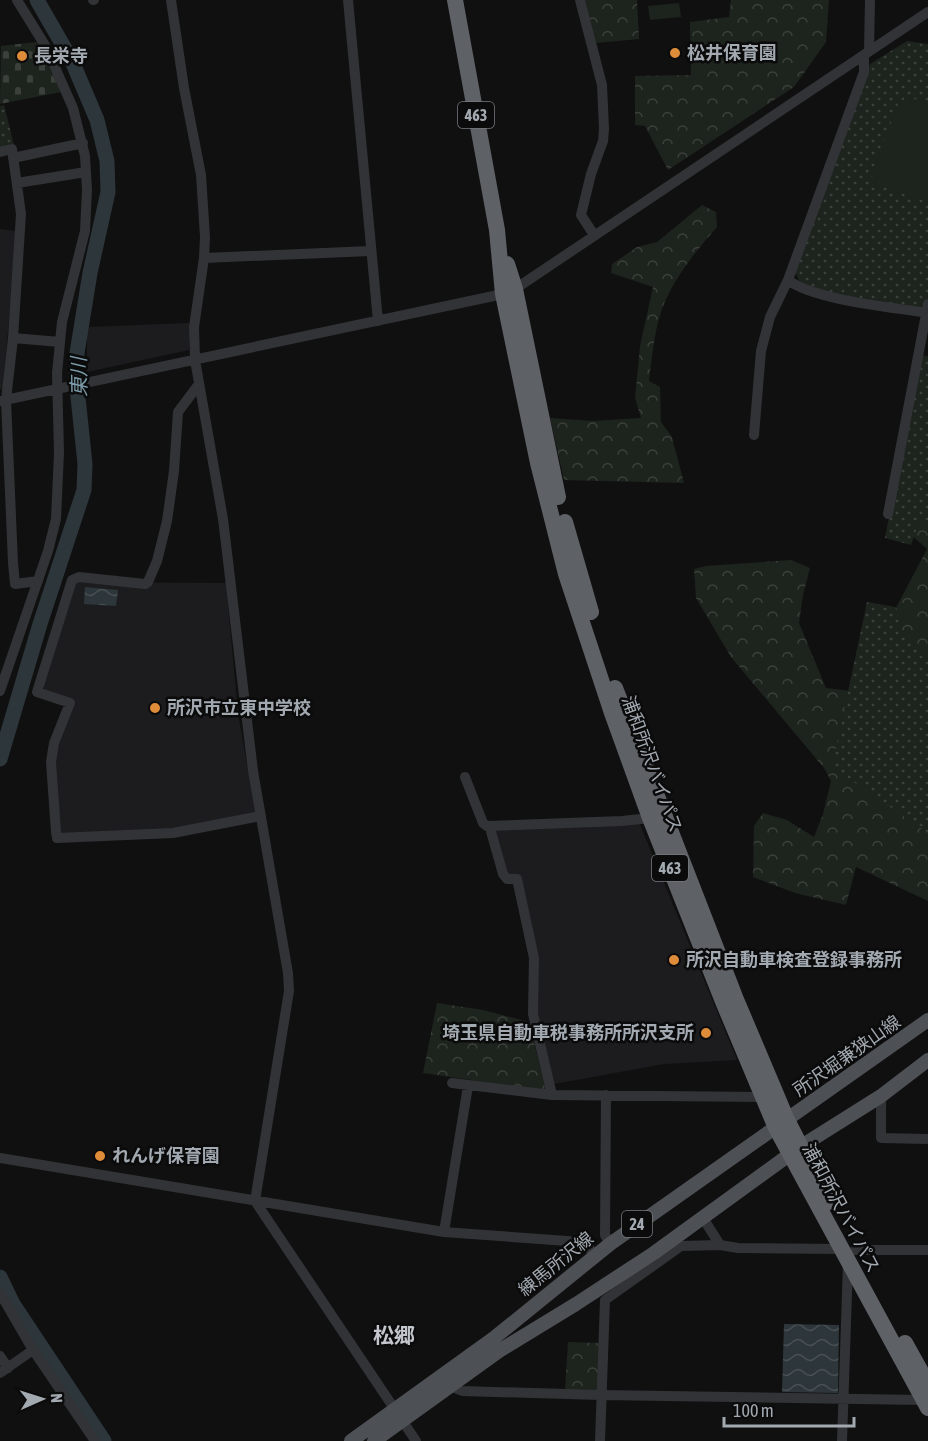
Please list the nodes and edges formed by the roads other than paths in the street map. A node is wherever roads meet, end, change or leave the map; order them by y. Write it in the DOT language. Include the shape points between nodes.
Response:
graph roads {
  1 [pos="17,0"];
  2 [pos="171,0"];
  3 [pos="348,0"];
  4 [pos="454,0"];
  5 [pos="580,0"];
  6 [pos="870,0"];
  7 [pos="928,12"];
  8 [pos="867,53"];
  9 [pos="83,143"];
  10 [pos="0,152"];
  11 [pos="13,158"];
  12 [pos="86,172"];
  13 [pos="17,183"];
  14 [pos="594,236"];
  15 [pos="370,251"];
  16 [pos="204,258"];
  17 [pos="788,280"];
  18 [pos="509,291"];
  19 [pos="927,309"];
  20 [pos="378,321"];
  21 [pos="13,338"];
  22 [pos="60,342"];
  23 [pos="195,360"];
  24 [pos="199,384"];
  25 [pos="59,389"];
  26 [pos="3,401"];
  27 [pos="754,435"];
  28 [pos="888,514"];
  29 [pos="38,581"];
  30 [pos="3,673"];
  31 [pos="0,691"];
  32 [pos="465,777"];
  33 [pos="261,816"];
  34 [pos="650,818"];
  35 [pos="487,826"];
  36 [pos="928,1020"];
  37 [pos="928,1060"];
  38 [pos="452,1083"];
  39 [pos="468,1086"];
  40 [pos="552,1095"];
  41 [pos="606,1095"];
  42 [pos="881,1096"];
  43 [pos="763,1097"];
  44 [pos="782,1124"];
  45 [pos="928,1138"];
  46 [pos="795,1151"];
  47 [pos="0,1158"];
  48 [pos="255,1201"];
  49 [pos="703,1218"];
  50 [pos="444,1232"];
  51 [pos="610,1244"];
  52 [pos="720,1245"];
  53 [pos="928,1250"];
  54 [pos="848,1254"];
  55 [pos="594,1256"];
  56 [pos="0,1293"];
  57 [pos="33,1350"];
  58 [pos="0,1356"];
  59 [pos="4,1371"];
  60 [pos="450,1386"];
  61 [pos="601,1395"];
  62 [pos="926,1397"];
  63 [pos="843,1398"];
  64 [pos="399,1415"];
  65 [pos="95,1441"];
  66 [pos="351,1441"];
  67 [pos="374,1441"];
  68 [pos="416,1441"];
  69 [pos="600,1441"];
  70 [pos="842,1441"];
  1 -- 9 [label="street" via="60,76"];
  2 -- 16 [label="street" via="201,175"];
  3 -- 15 [label="street"];
  4 -- 18 [label="highway, 浦和所沢バイパス / 463"];
  5 -- 14 [label="street" via="602,85 603,141 581,214"];
  6 -- 8 [label="street"];
  7 -- 8 [label="street"];
  8 -- 14 [label="street"];
  8 -- 17 [label="street" via="864,72"];
  9 -- 11 [label="street"];
  9 -- 12 [label="street"];
  10 -- 11 [label="street" via="12,149"];
  11 -- 13 [label="street"];
  12 -- 13 [label="street"];
  12 -- 22 [label="street" via="85,231 66,301"];
  13 -- 21 [label="street" via="21,214"];
  14 -- 18 [label="street"];
  15 -- 16 [label="street"];
  15 -- 20 [label="street"];
  16 -- 23 [label="street" via="194,327"];
  17 -- 19 [label="street" via="828,297"];
  17 -- 27 [label="street" via="770,317 761,351"];
  18 -- 20 [label="street"];
  18 -- 34 [label="highway, 浦和所沢バイパス / 463" via="538,464 566,574"];
  18 -- 44 [label="highway, 浦和所沢バイパス / 463" via="578,571 618,698"];
  19 -- 28 [label="street"];
  20 -- 23 [label="street"];
  21 -- 22 [label="street"];
  21 -- 26 [label="street"];
  22 -- 25 [label="street"];
  23 -- 24 [label="street"];
  23 -- 25 [label="street"];
  24 -- 33 [label="street" via="227,544"];
  24 -- 33 [label="street" via="178,412 167,521 148,582 79,577 72,580 37,692 70,703 51,762 56,832 57,838 154,835"];
  25 -- 26 [label="street"];
  25 -- 29 [label="street" via="56,519"];
  26 -- 29 [label="street" via="15,584"];
  29 -- 30 [label="street"];
  30 -- 31 [label="street"];
  32 -- 35 [label="street"];
  33 -- 48 [label="street" via="289,991"];
  34 -- 35 [label="street"];
  34 -- 43 [label="highway, 浦和所沢バイパス / 463"];
  35 -- 40 [label="street" via="503,874 507,879 517,879 534,958 533,1014"];
  36 -- 44 [label="main road, 所沢堀兼狭山線"];
  37 -- 42 [label="main road"];
  38 -- 39 [label="street"];
  39 -- 40 [label="street"];
  39 -- 50 [label="street"];
  40 -- 41 [label="street"];
  41 -- 43 [label="street"];
  41 -- 51 [label="street" via="605,1235"];
  42 -- 45 [label="street" via="881,1138"];
  42 -- 46 [label="main road"];
  43 -- 44 [label="highway, 浦和所沢バイパス / 463"];
  44 -- 46 [label="highway, 浦和所沢バイパス / 463"];
  44 -- 51 [label="main road, 練馬所沢線 / 24"];
  46 -- 49 [label="main road, 練馬所沢線 / 24"];
  46 -- 54 [label="highway, 浦和所沢バイパス / 463"];
  47 -- 48 [label="street"];
  48 -- 50 [label="street"];
  48 -- 64 [label="street"];
  49 -- 52 [label="street"];
  49 -- 60 [label="main road, 練馬所沢線 / 24"];
  50 -- 55 [label="street" via="581,1242"];
  51 -- 55 [label="main road, 練馬所沢線 / 24"];
  52 -- 54 [label="street"];
  52 -- 61 [label="street" via="681,1246 604,1300"];
  53 -- 54 [label="street"];
  54 -- 62 [label="highway, 浦和所沢バイパス / 463"];
  54 -- 63 [label="street"];
  55 -- 64 [label="main road, 練馬所沢線 / 24"];
  56 -- 57 [label="street"];
  57 -- 59 [label="street"];
  57 -- 65 [label="street"];
  58 -- 59 [label="street"];
  60 -- 61 [label="street" via="462,1391"];
  60 -- 64 [label="main road, 練馬所沢線 / 24"];
  61 -- 63 [label="street"];
  61 -- 69 [label="street"];
  62 -- 63 [label="street"];
  63 -- 70 [label="street"];
  64 -- 66 [label="main road, 練馬所沢線 / 24"];
  64 -- 67 [label="main road, 練馬所沢線 / 24"];
  64 -- 68 [label="street"];
}
